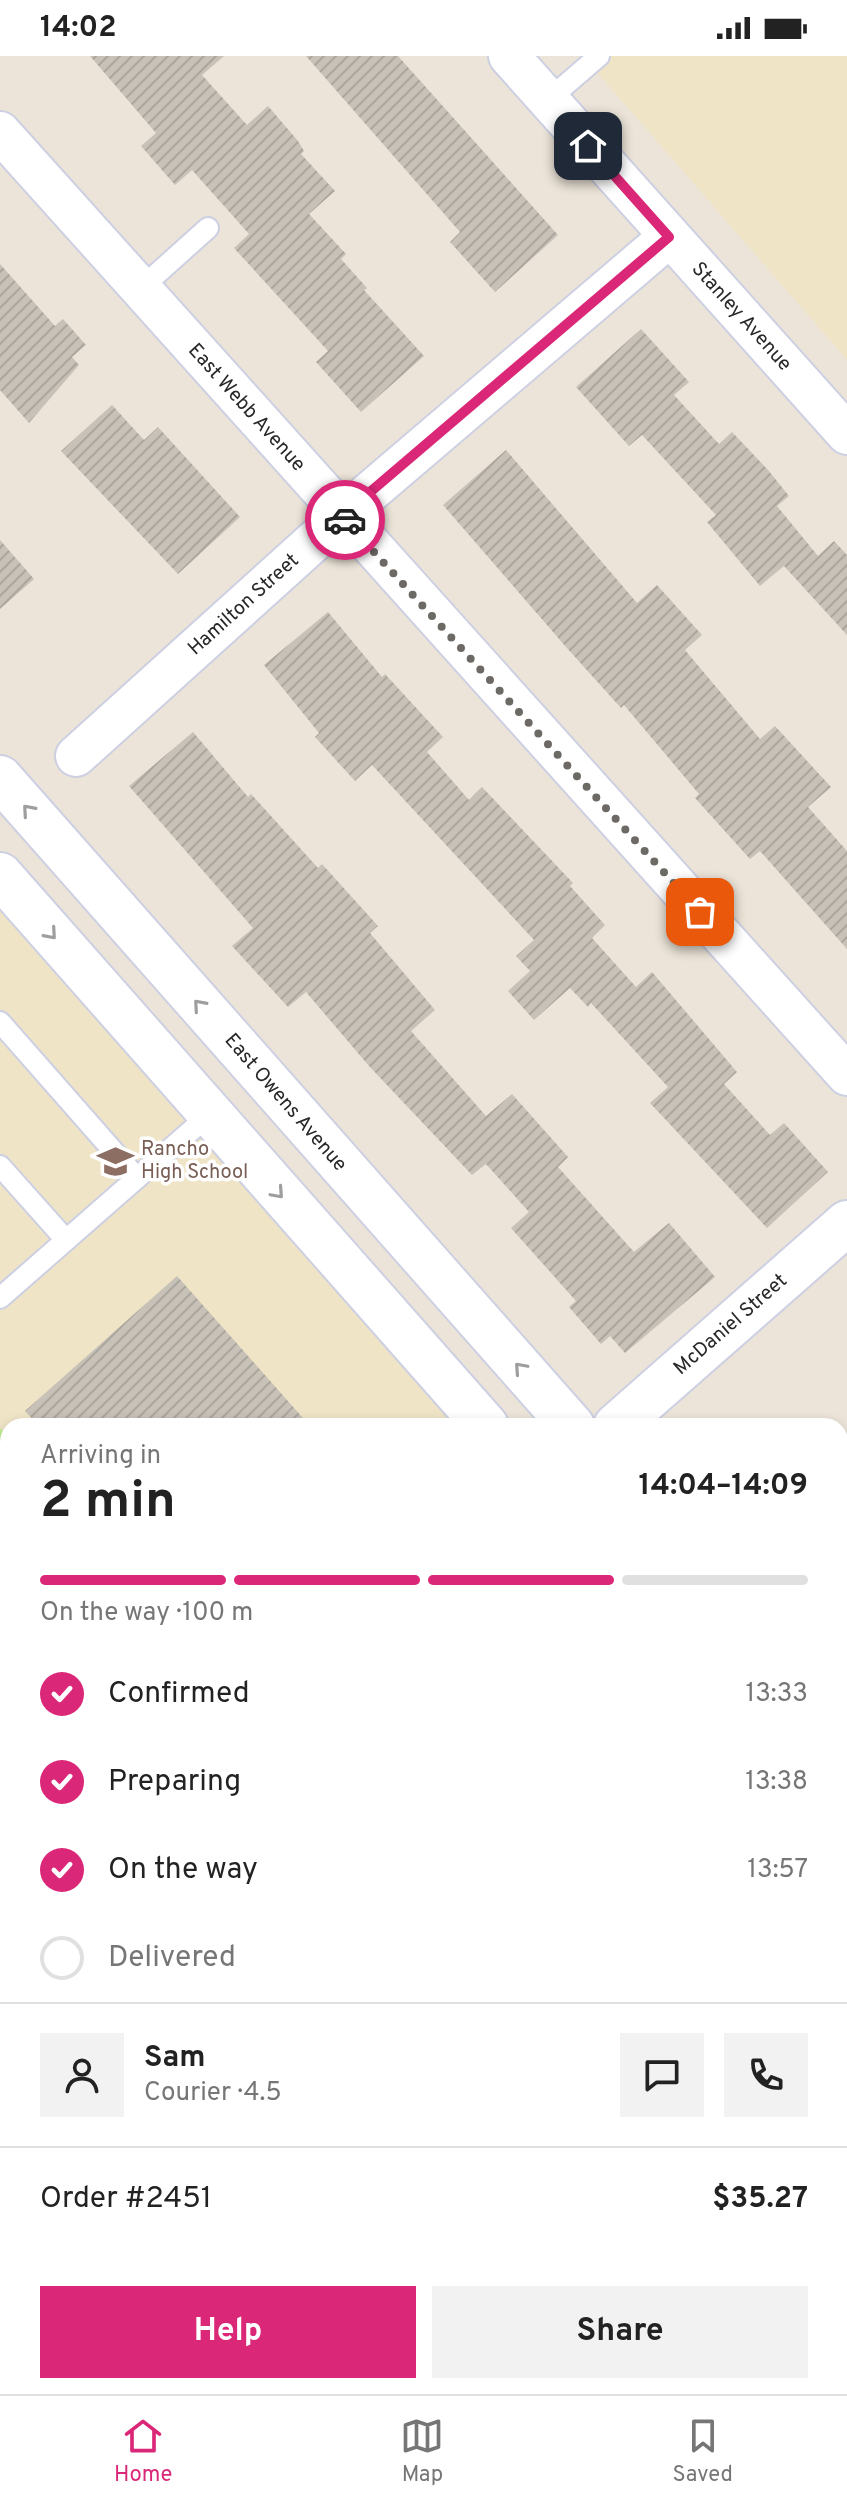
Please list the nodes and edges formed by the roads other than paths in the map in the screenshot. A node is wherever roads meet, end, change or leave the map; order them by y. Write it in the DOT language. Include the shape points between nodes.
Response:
graph roads {
  1 [pos="509,56"];
  2 [pos="599,56"];
  3 [pos="548,100"];
  4 [pos="0,132"];
  5 [pos="208,228"];
  6 [pos="669,237"];
  7 [pos="140,289"];
  8 [pos="847,434"];
  9 [pos="342,516"];
  10 [pos="76,756"];
  11 [pos="0,778"];
  12 [pos="0,875"];
  13 [pos="0,1022"];
  14 [pos="847,1075"];
  15 [pos="209,1115"];
  16 [pos="298,1118"];
  17 [pos="0,1166"];
  18 [pos="137,1178"];
  19 [pos="847,1223"];
  20 [pos="66,1240"];
  21 [pos="0,1298"];
  22 [pos="479,1418"];
  23 [pos="565,1418"];
  24 [pos="625,1418"];
  1 -- 3 [label="street, Stanley Avenue"];
  2 -- 3 [label="lane"];
  3 -- 6 [label="street, Stanley Avenue"];
  4 -- 7 [label="street, East Webb Avenue"];
  5 -- 7 [label="lane"];
  6 -- 8 [label="street, Stanley Avenue"];
  6 -- 9 [label="street, Hamilton Street"];
  7 -- 9 [label="street, East Webb Avenue"];
  9 -- 10 [label="street, Hamilton Street"];
  9 -- 14 [label="street, East Webb Avenue"];
  16 -- 11 [label="main road, East Owens Avenue, one-way"];
  12 -- 15 [label="main road, one-way"];
  13 -- 18 [label="lane"];
  15 -- 16 [label="main road"];
  15 -- 18 [label="lane"];
  15 -- 22 [label="main road, one-way"];
  23 -- 16 [label="main road, East Owens Avenue, one-way"];
  17 -- 20 [label="lane"];
  18 -- 20 [label="lane"];
  19 -- 24 [label="main road, McDaniel Street"];
  20 -- 21 [label="lane"];
}
